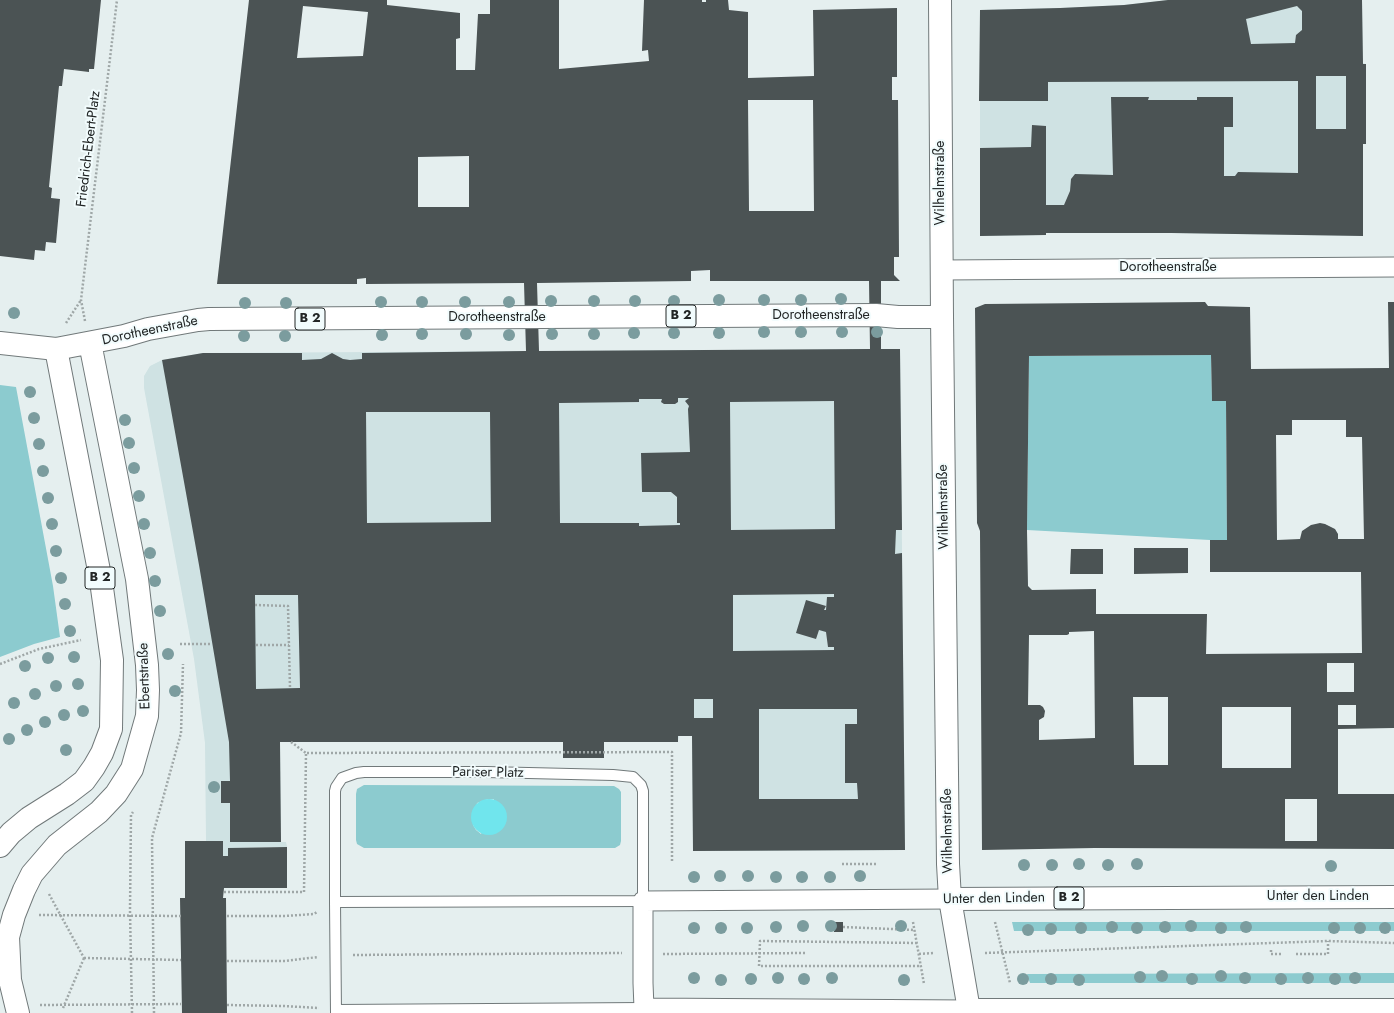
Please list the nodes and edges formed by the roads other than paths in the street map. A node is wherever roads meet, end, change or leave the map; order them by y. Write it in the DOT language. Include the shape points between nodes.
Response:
graph roads {
  1 [pos="940,0"];
  2 [pos="1394,267"];
  3 [pos="942,270"];
  4 [pos="942,317"];
  5 [pos="0,343"];
  6 [pos="90,343"];
  7 [pos="56,349"];
  8 [pos="0,846"];
  9 [pos="1394,897"];
  10 [pos="950,899"];
  11 [pos="643,901"];
  12 [pos="335,902"];
  13 [pos="4,937"];
  14 [pos="5,980"];
  15 [pos="28,1009"];
  16 [pos="1394,1010"];
  17 [pos="336,1011"];
  18 [pos="644,1011"];
  19 [pos="969,1012"];
  1 -- 3 [label="main road, Wilhelmstraße"];
  2 -- 3 [label="street, Dorotheenstraße"];
  3 -- 4 [label="main road, Wilhelmstraße"];
  4 -- 6 [label="main road, Dorotheenstraße / B 2" via="868,315 198,320"];
  4 -- 10 [label="main road, Wilhelmstraße" via="947,838"];
  5 -- 7 [label="main road, Dorotheenstraße"];
  6 -- 7 [label="main road, Dorotheenstraße / B 2"];
  6 -- 13 [label="main road, Ebertstraße / B 2" via="137,579 147,665 147,716 132,769 116,794 99,812 57,845 37,868 24,890"];
  7 -- 8 [label="main road, B 2" via="101,581 112,660 111,729 102,753 84,781 29,818"];
  9 -- 10 [label="main road, Unter den Linden / B 2"];
  10 -- 11 [label="street, Unter den Linden"];
  10 -- 19 [label="main road, Wilhelmstraße"];
  11 -- 12 [label="lane"];
  11 -- 12 [label="lane, Pariser Platz" via="643,791 633,777 486,772 364,772 342,778 336,787"];
  11 -- 18 [label="street, Pariser Platz"];
  12 -- 17 [label="lane, Pariser Platz"];
  13 -- 14 [label="main road, Ebertstraße / B 2"];
  14 -- 15 [label="main road, Ebertstraße"];
  16 -- 19 [label="main road"];
  17 -- 18 [label="lane"];
  18 -- 19 [label="street"];
}
